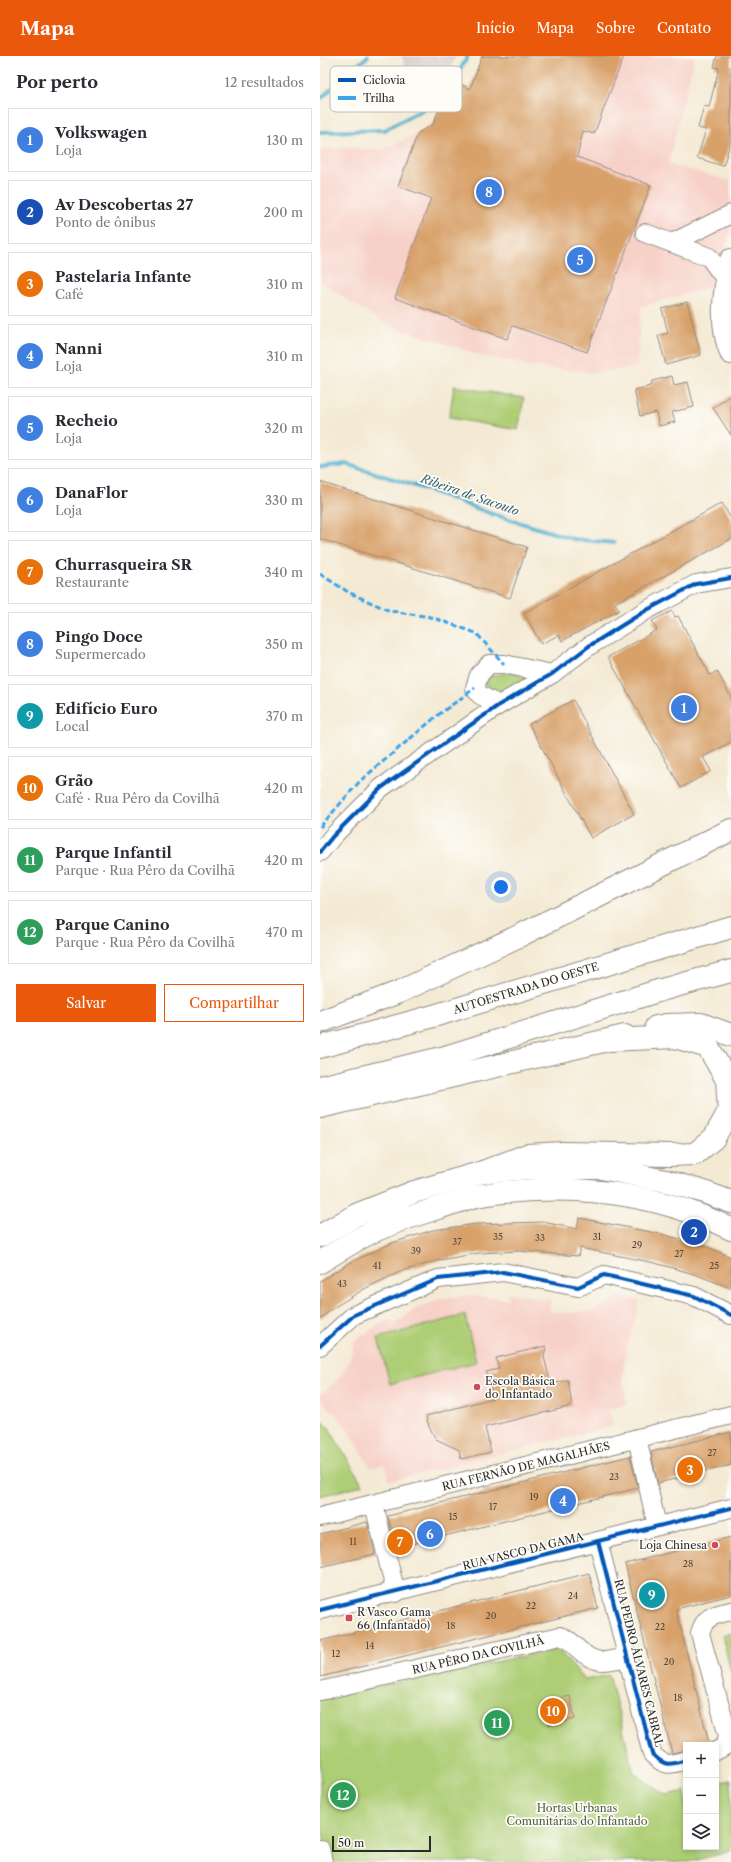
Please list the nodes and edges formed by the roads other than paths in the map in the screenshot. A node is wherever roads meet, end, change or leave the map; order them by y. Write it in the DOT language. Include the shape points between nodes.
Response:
graph roads {
  1 [pos="731,214"];
  2 [pos="645,234"];
  3 [pos="672,243"];
  4 [pos="729,270"];
  5 [pos="731,353"];
  6 [pos="731,578"];
  7 [pos="552,674"];
  8 [pos="499,705"];
  9 [pos="731,830"];
  10 [pos="320,852"];
  11 [pos="731,927"];
  12 [pos="731,971"];
  13 [pos="320,1022"];
  14 [pos="731,1035"];
  15 [pos="610,1040"];
  16 [pos="320,1047"];
  17 [pos="320,1087"];
  18 [pos="320,1107"];
  19 [pos="484,1172"];
  20 [pos="652,1178"];
  21 [pos="648,1199"];
  22 [pos="731,1202"];
  23 [pos="731,1229"];
  24 [pos="320,1236"];
  25 [pos="320,1262"];
  26 [pos="731,1314"];
  27 [pos="320,1346"];
  28 [pos="731,1415"];
  29 [pos="637,1438"];
  30 [pos="374,1505"];
  31 [pos="731,1508"];
  32 [pos="320,1517"];
  33 [pos="657,1526"];
  34 [pos="598,1541"];
  35 [pos="396,1593"];
  36 [pos="320,1610"];
  37 [pos="731,1611"];
  38 [pos="628,1656"];
  39 [pos="320,1691"];
  40 [pos="719,1750"];
  41 [pos="683,1761"];
  42 [pos="320,1849"];
  43 [pos="323,1862"];
  1 -- 3 [label="street"];
  2 -- 3 [label="street"];
  3 -- 4 [label="street" via="709,256"];
  4 -- 5 [label="main road" via="723,319"];
  6 -- 7 [label="street" via="696,584 644,611 589,646"];
  7 -- 8 [label="street"];
  7 -- 8 [label="street" via="504,664 489,664 479,675 475,688 480,696"];
  8 -- 10 [label="street" via="381,788"];
  9 -- 13 [label="main road" via="406,989"];
  11 -- 16 [label="main road, AUTOESTRADA DO OESTE" via="438,1015"];
  12 -- 17 [label="main road" via="660,990 442,1058"];
  14 -- 15 [label="main road" via="701,1024 666,1025"];
  15 -- 18 [label="main road"];
  15 -- 19 [label="main road" via="675,1037 708,1047 727,1080 729,1111 714,1138 695,1154 527,1155"];
  19 -- 20 [label="main road" via="529,1168 601,1168"];
  19 -- 24 [label="main road" via="414,1192 356,1215"];
  20 -- 21 [label="main road"];
  20 -- 22 [label="main road"];
  21 -- 23 [label="main road" via="692,1212"];
  21 -- 25 [label="main road" via="599,1191 530,1190 481,1195 422,1213 365,1235"];
  26 -- 27 [label="street" via="694,1296 604,1275 578,1287 503,1272 438,1279 354,1316"];
  28 -- 29 [label="street, RUA FERNÃO DE MAGALHÃES"];
  29 -- 30 [label="street, RUA FERNÃO DE MAGALHÃES"];
  29 -- 33 [label="street"];
  30 -- 32 [label="street, RUA FERNÃO DE MAGALHÃES"];
  30 -- 35 [label="street"];
  31 -- 33 [label="street, RUA VASCO DA GAMA"];
  33 -- 34 [label="street, RUA VASCO DA GAMA"];
  34 -- 35 [label="street, RUA VASCO DA GAMA"];
  34 -- 38 [label="street, RUA PEDRO ÁLVARES CABRAL"];
  35 -- 36 [label="street, RUA VASCO DA GAMA"];
  37 -- 40 [label="street" via="710,1616 700,1633 728,1736 725,1746"];
  38 -- 39 [label="street, RUA PÊRO DA COVILHÃ" via="600,1662 584,1655 570,1641 560,1636"];
  38 -- 41 [label="street, RUA PEDRO ÁLVARES CABRAL" via="652,1754 661,1763 672,1764"];
  42 -- 43 [label="street"];
}
